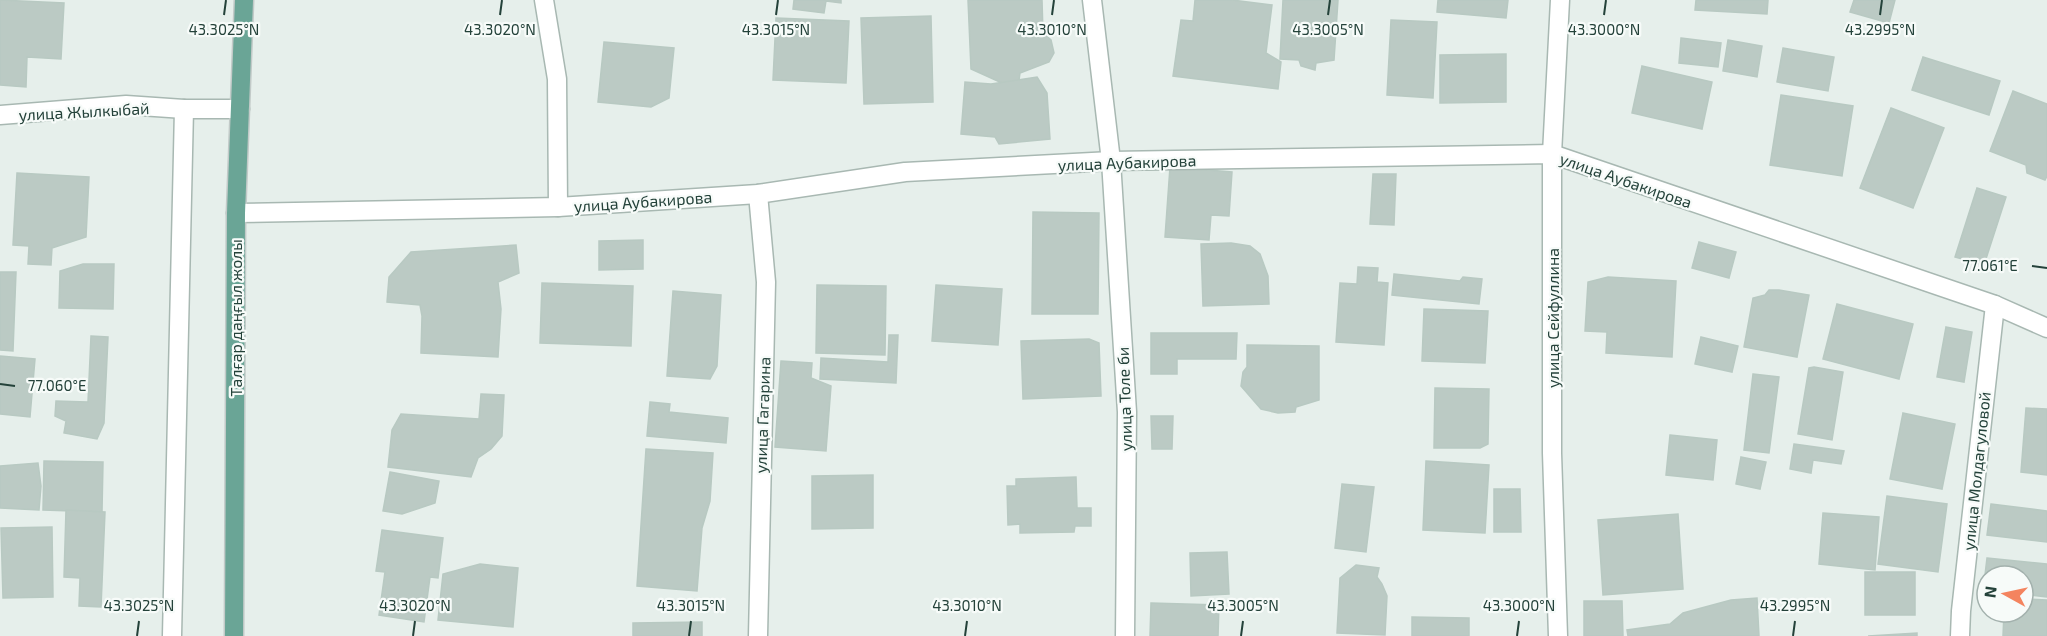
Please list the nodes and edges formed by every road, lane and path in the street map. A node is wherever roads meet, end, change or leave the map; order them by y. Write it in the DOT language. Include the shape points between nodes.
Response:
graph roads {
  1 [pos="244,0"];
  2 [pos="544,0"];
  3 [pos="1092,0"];
  4 [pos="1560,0"];
  5 [pos="184,109"];
  6 [pos="240,109"];
  7 [pos="0,115"];
  8 [pos="1552,154"];
  9 [pos="1111,161"];
  10 [pos="758,194"];
  11 [pos="558,207"];
  12 [pos="236,213"];
  13 [pos="1995,305"];
  14 [pos="2047,328"];
  15 [pos="172,636"];
  16 [pos="234,636"];
  17 [pos="758,636"];
  18 [pos="1125,636"];
  19 [pos="1558,636"];
  20 [pos="1960,636"];
  1 -- 6 [label="main road, Талғар даңғыл жолы"];
  2 -- 11 [label="street" via="557,79"];
  3 -- 9 [label="street, улица Толе би"];
  4 -- 8 [label="street, улица Сейфуллина"];
  5 -- 6 [label="street, улица Жылкыбай"];
  5 -- 7 [label="street, улица Жылкыбай" via="126,105"];
  5 -- 15 [label="street"];
  6 -- 12 [label="main road, Талғар даңғыл жолы"];
  8 -- 9 [label="street, улица Аубакирова"];
  8 -- 13 [label="street, улица Аубакирова"];
  8 -- 19 [label="street, улица Сейфуллина" via="1552,453"];
  9 -- 10 [label="street, улица Аубакирова" via="905,172"];
  9 -- 18 [label="street, улица Толе би" via="1127,412"];
  10 -- 11 [label="street, улица Аубакирова"];
  10 -- 17 [label="street, улица Гагарина" via="766,282"];
  11 -- 12 [label="street, улица Аубакирова"];
  12 -- 16 [label="main road, Талғар даңғыл жолы"];
  13 -- 14 [label="street, улица Аубакирова"];
  13 -- 20 [label="street, улица Молдагуловой"];
}
